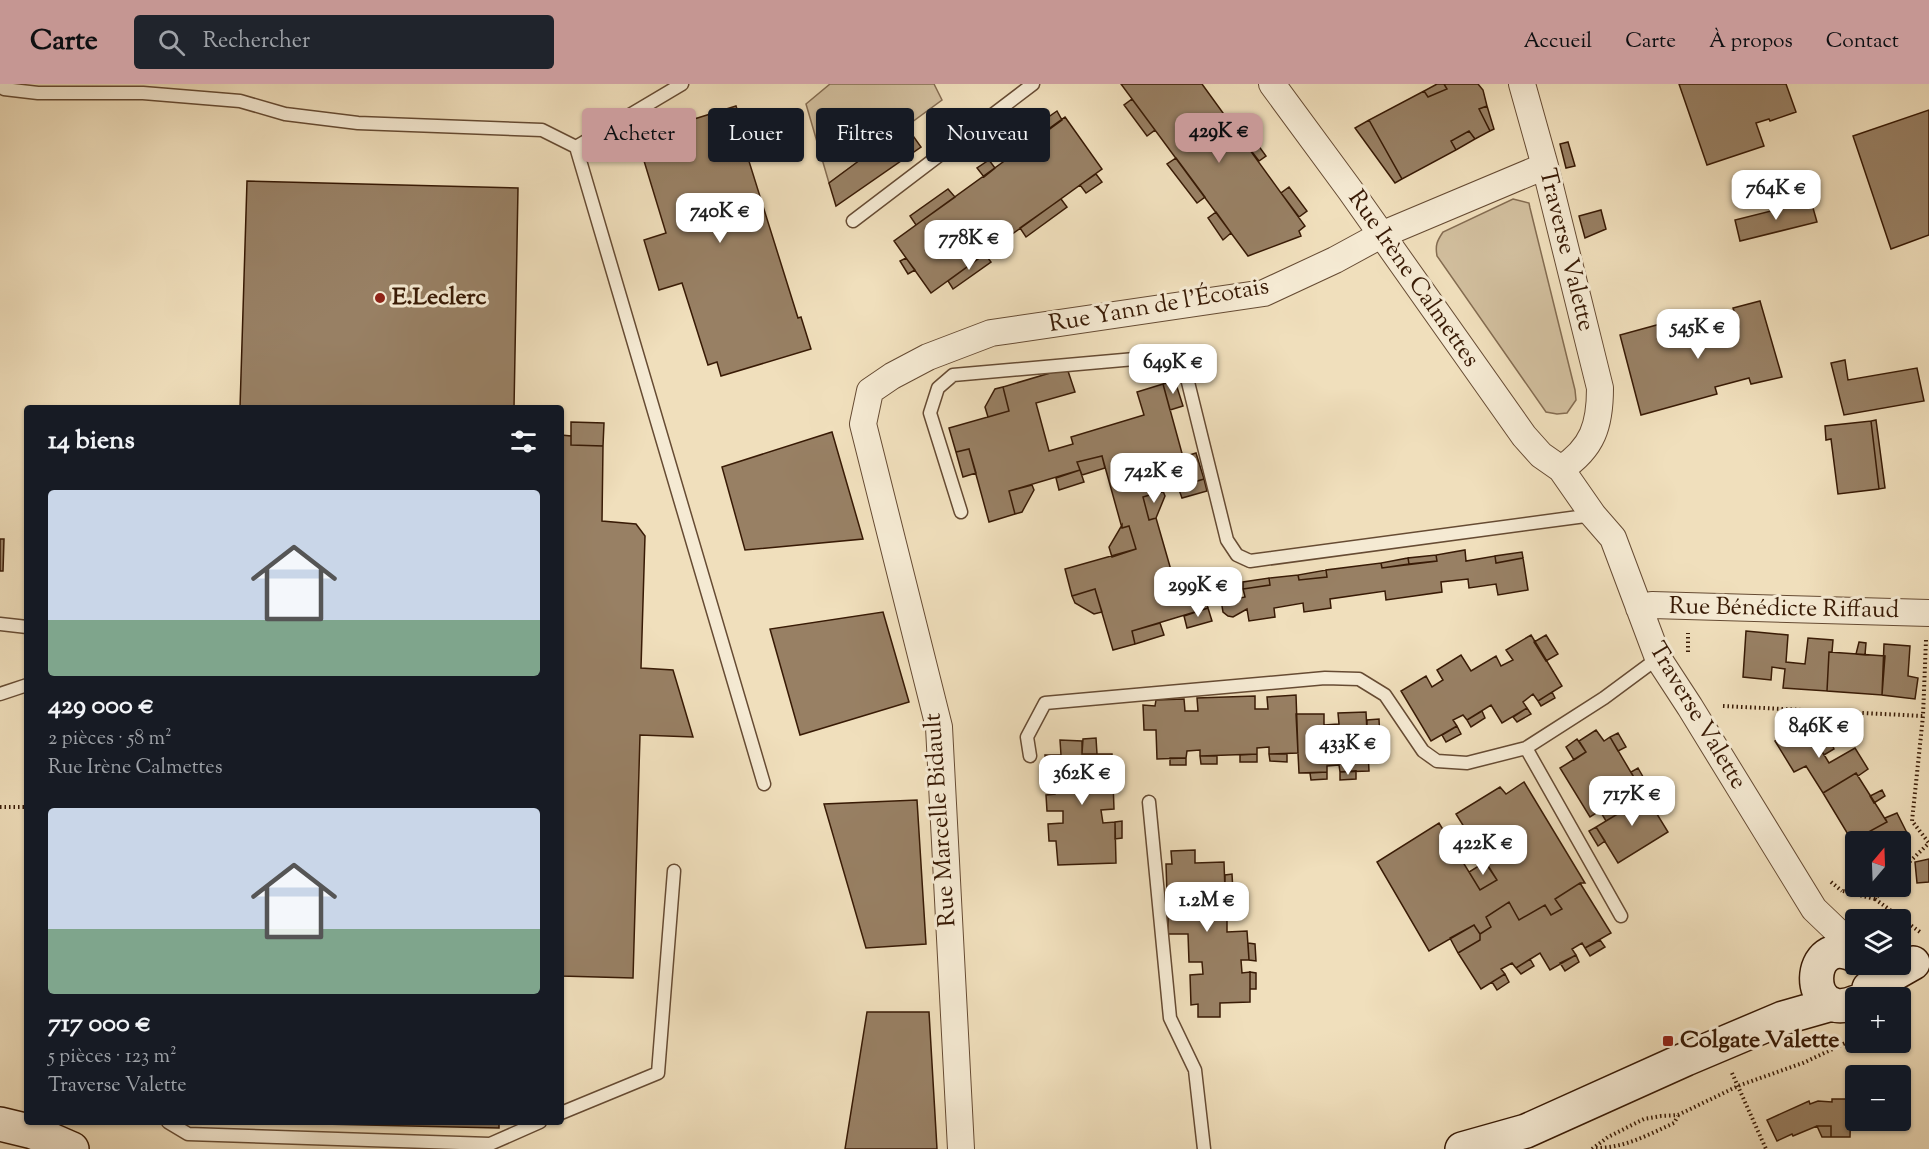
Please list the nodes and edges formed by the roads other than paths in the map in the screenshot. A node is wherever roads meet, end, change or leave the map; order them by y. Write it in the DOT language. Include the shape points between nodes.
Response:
graph roads {
  1 [pos="682,84"];
  2 [pos="1032,84"];
  3 [pos="1272,84"];
  4 [pos="1522,84"];
  5 [pos="0,86"];
  6 [pos="576,147"];
  7 [pos="1545,166"];
  8 [pos="853,221"];
  9 [pos="1381,235"];
  10 [pos="870,391"];
  11 [pos="1561,469"];
  12 [pos="962,512"];
  13 [pos="1593,515"];
  14 [pos="1639,608"];
  15 [pos="0,624"];
  16 [pos="1928,625"];
  17 [pos="24,627"];
  18 [pos="1658,658"];
  19 [pos="24,686"];
  20 [pos="0,694"];
  21 [pos="1526,748"];
  22 [pos="1030,756"];
  23 [pos="765,784"];
  24 [pos="1149,802"];
  25 [pos="674,871"];
  26 [pos="1621,916"];
  27 [pos="1916,956"];
  28 [pos="1847,979"];
  29 [pos="0,1108"];
  30 [pos="564,1112"];
  31 [pos="0,1124"];
  32 [pos="173,1125"];
  33 [pos="533,1125"];
  34 [pos="33,1132"];
  35 [pos="72,1149"];
  36 [pos="961,1149"];
  37 [pos="1204,1149"];
  38 [pos="1462,1149"];
  1 -- 6 [label="lane"];
  2 -- 8 [label="lane"];
  3 -- 9 [label="street, Rue Irène Calmettes"];
  4 -- 7 [label="street, Traverse Valette"];
  5 -- 6 [label="lane" via="38,93 143,93 240,101 285,114 358,123 542,130"];
  6 -- 23 [label="lane"];
  7 -- 9 [label="street, Rue Yann de l'Écotais"];
  7 -- 11 [label="street, Traverse Valette" via="1600,388 1596,429 1585,448"];
  9 -- 10 [label="street, Rue Yann de l'Écotais" via="1264,293 991,333 928,357"];
  9 -- 11 [label="street, Rue Irène Calmettes" via="1524,436"];
  10 -- 36 [label="street, Rue Marcelle Bidault" via="863,424 939,727"];
  11 -- 13 [label="street, Traverse Valette"];
  12 -- 13 [label="lane" via="930,413 938,388 953,375 1146,358 1170,362 1185,370 1227,540 1237,555 1250,561"];
  13 -- 14 [label="street, Traverse Valette" via="1612,538"];
  14 -- 16 [label="street, Rue Bénédicte Riffaud" via="1652,605"];
  14 -- 18 [label="street, Traverse Valette"];
  15 -- 17 [label="lane"];
  18 -- 21 [label="lane"];
  18 -- 28 [label="street, Traverse Valette" via="1814,909 1837,931"];
  19 -- 20 [label="lane"];
  21 -- 22 [label="lane" via="1467,763 1437,761 1423,751 1385,695 1359,679 1324,678 1045,703 1028,737"];
  21 -- 26 [label="lane"];
  24 -- 37 [label="lane" via="1170,1018 1195,1070"];
  25 -- 30 [label="lane" via="658,1073"];
  27 -- 28 [label="street"];
  28 -- 38 [label="street" via="1783,1018 1526,1131"];
  29 -- 34 [label="street"];
  31 -- 34 [label="street"];
  32 -- 33 [label="lane" via="188,1134 490,1144"];
  34 -- 35 [label="street"];
}
